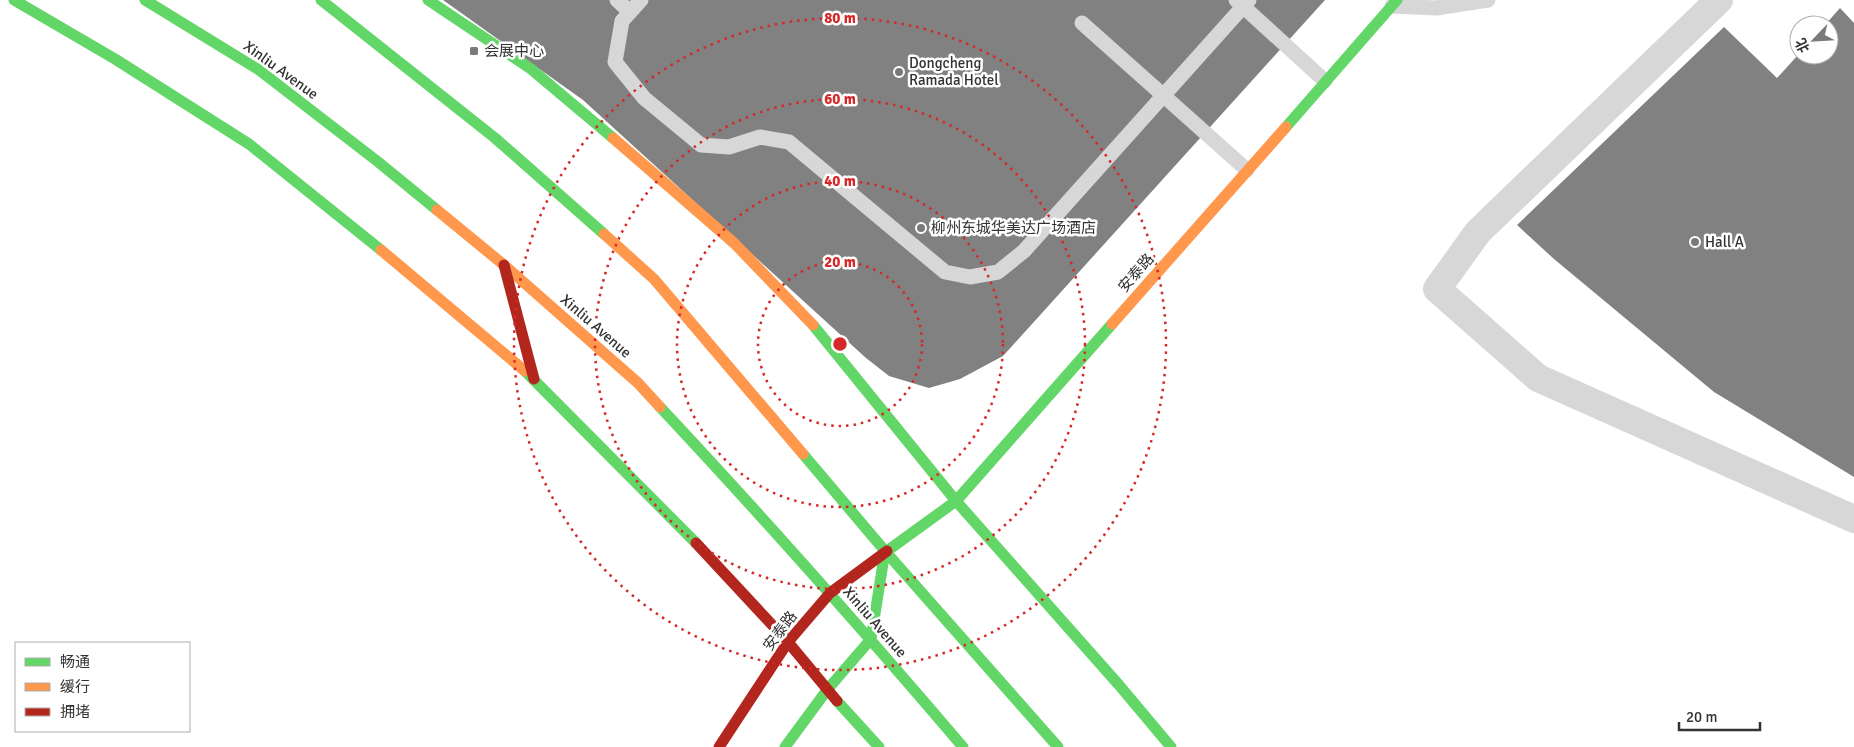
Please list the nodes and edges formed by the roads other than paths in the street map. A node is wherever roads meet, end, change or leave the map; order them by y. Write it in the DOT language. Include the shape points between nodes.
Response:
graph roads {
  1 [pos="14,0"];
  2 [pos="144,0"];
  3 [pos="321,0"];
  4 [pos="428,0"];
  5 [pos="617,0"];
  6 [pos="640,0"];
  7 [pos="1488,0"];
  8 [pos="1719,0"];
  9 [pos="1243,2"];
  10 [pos="1394,3"];
  11 [pos="630,12"];
  12 [pos="1082,23"];
  13 [pos="1325,81"];
  14 [pos="1164,95"];
  15 [pos="1247,170"];
  16 [pos="504,265"];
  17 [pos="534,379"];
  18 [pos="956,501"];
  19 [pos="1854,519"];
  20 [pos="885,551"];
  21 [pos="830,593"];
  22 [pos="871,639"];
  23 [pos="788,642"];
  24 [pos="827,690"];
  25 [pos="719,747"];
  26 [pos="785,747"];
  27 [pos="879,747"];
  28 [pos="963,747"];
  29 [pos="1058,747"];
  30 [pos="1171,747"];
  1 -- 17 [label="main road" via="249,144"];
  2 -- 16 [label="main road, Xinliu Avenue" via="259,70"];
  3 -- 20 [label="main road" via="495,138 654,279"];
  4 -- 18 [label="main road" via="531,69 734,243 819,331"];
  5 -- 11 [label="lane"];
  6 -- 11 [label="lane"];
  7 -- 10 [label="lane" via="1436,8"];
  8 -- 19 [label="street" via="1478,232 1437,289 1538,378"];
  9 -- 13 [label="lane"];
  9 -- 14 [label="lane"];
  10 -- 13 [label="main road, 安泰路"];
  11 -- 14 [label="lane" via="622,21 615,62 644,98 701,145 730,147 760,137 789,142 945,272 970,276 998,272 1024,250"];
  12 -- 14 [label="lane"];
  13 -- 15 [label="main road, 安泰路"];
  14 -- 15 [label="lane"];
  15 -- 18 [label="main road, 安泰路"];
  16 -- 17 [label="main road"];
  16 -- 21 [label="main road, Xinliu Avenue" via="638,383"];
  17 -- 23 [label="main road" via="685,531"];
  18 -- 20 [label="main road, 安泰路"];
  18 -- 30 [label="main road"];
  20 -- 21 [label="main road, 安泰路"];
  20 -- 22 [label="main road"];
  20 -- 29 [label="main road"];
  21 -- 22 [label="main road, Xinliu Avenue"];
  21 -- 23 [label="main road, 安泰路"];
  22 -- 24 [label="main road"];
  22 -- 28 [label="main road, Xinliu Avenue"];
  23 -- 24 [label="main road"];
  23 -- 25 [label="main road, 安泰路"];
  24 -- 26 [label="main road"];
  24 -- 27 [label="main road"];
}
